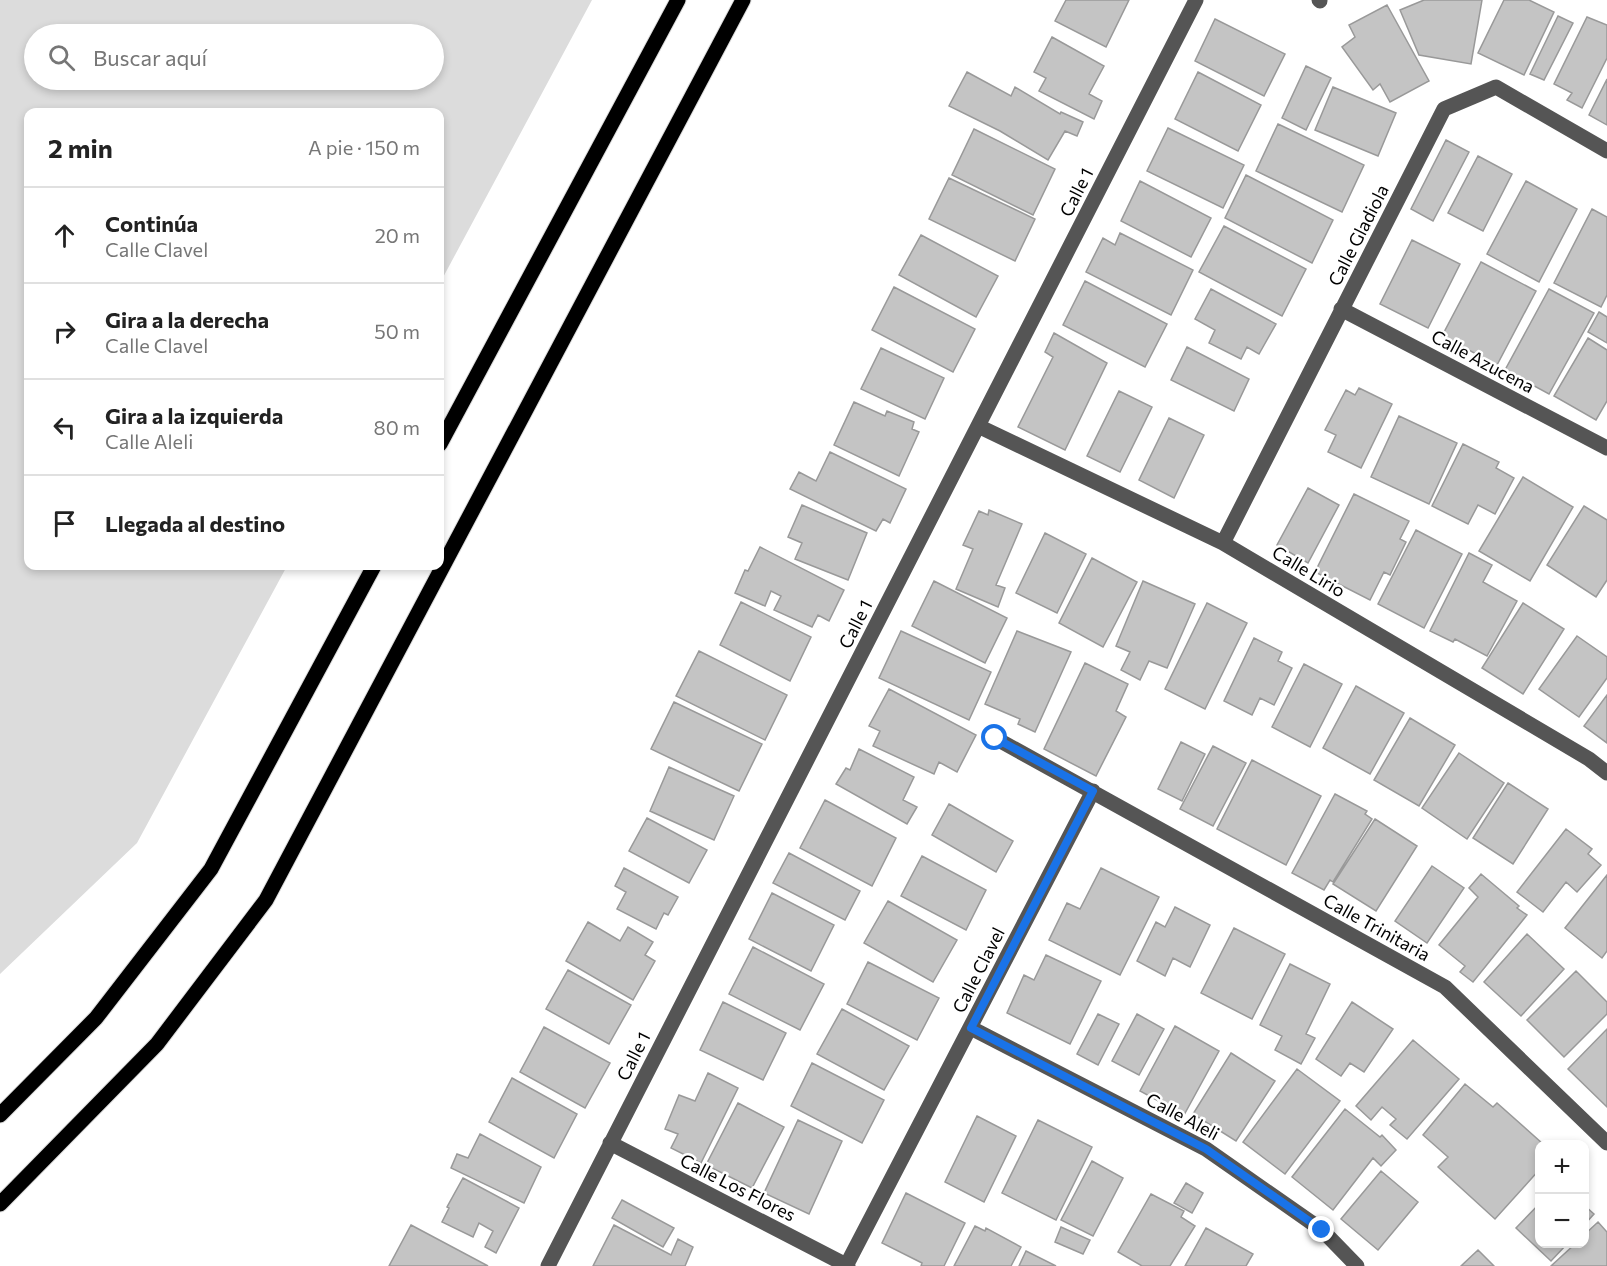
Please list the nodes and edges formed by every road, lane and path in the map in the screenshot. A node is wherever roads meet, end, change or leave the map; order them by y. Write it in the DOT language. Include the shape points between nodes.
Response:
graph roads {
  1 [pos="678,0"];
  2 [pos="743,0"];
  3 [pos="1196,0"];
  4 [pos="1607,151"];
  5 [pos="1341,309"];
  6 [pos="978,426"];
  7 [pos="444,437"];
  8 [pos="1607,448"];
  9 [pos="1223,543"];
  10 [pos="444,564"];
  11 [pos="372,570"];
  12 [pos="441,570"];
  13 [pos="995,738"];
  14 [pos="1607,773"];
  15 [pos="1093,791"];
  16 [pos="971,1028"];
  17 [pos="0,1115"];
  18 [pos="610,1143"];
  19 [pos="1607,1143"];
  20 [pos="0,1204"];
  21 [pos="548,1266"];
  22 [pos="847,1266"];
  23 [pos="1357,1266"];
  1 -- 7 [label="main road"];
  2 -- 10 [label="main road"];
  3 -- 6 [label="street, Calle 1"];
  4 -- 5 [label="street, Calle Gladiola" via="1496,87 1444,110"];
  5 -- 8 [label="street, Calle Azucena"];
  5 -- 9 [label="street, Calle Gladiola"];
  6 -- 9 [label="street, Calle Lirio"];
  6 -- 18 [label="street, Calle 1"];
  9 -- 14 [label="street, Calle Lirio"];
  11 -- 17 [label="main road" via="211,869 96,1018"];
  12 -- 20 [label="main road" via="266,900 157,1044"];
  13 -- 15 [label="street"];
  15 -- 16 [label="street, Calle Clavel"];
  15 -- 19 [label="street, Calle Trinitaria" via="1445,987"];
  16 -- 22 [label="street, Calle Clavel"];
  16 -- 23 [label="street, Calle Aleli" via="1206,1149 1322,1230"];
  18 -- 21 [label="street, Calle 1"];
  18 -- 22 [label="street, Calle Los Flores"];
}
